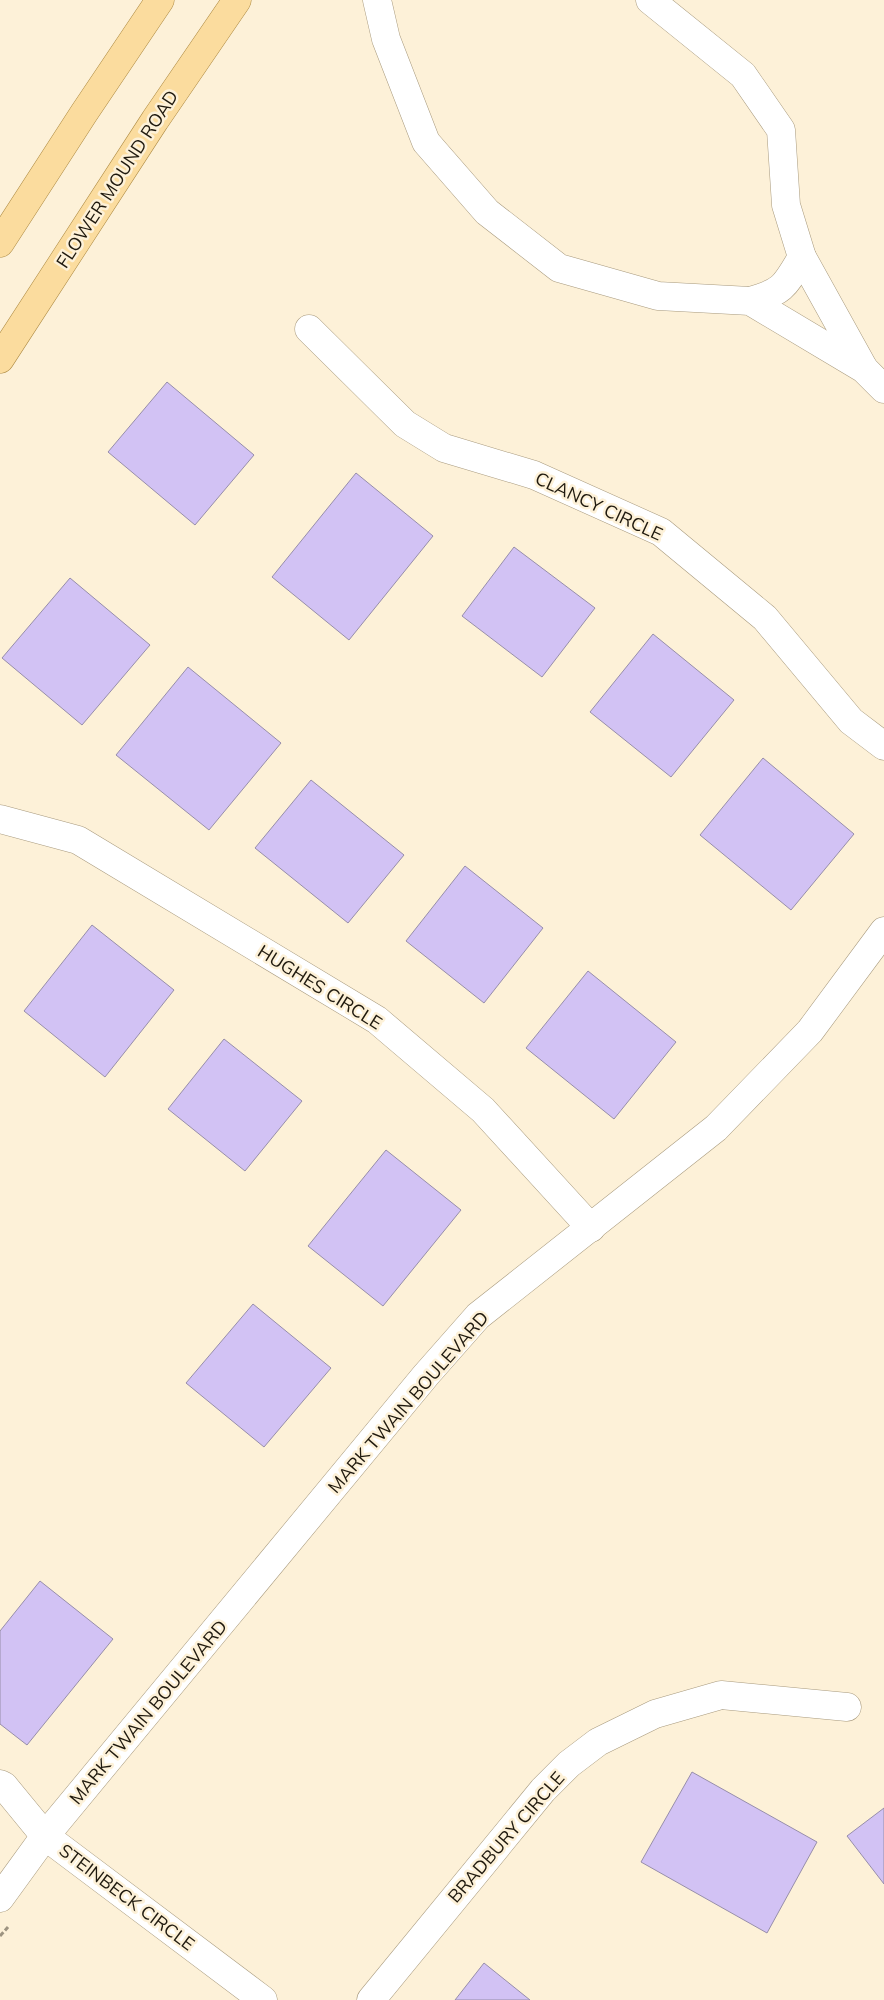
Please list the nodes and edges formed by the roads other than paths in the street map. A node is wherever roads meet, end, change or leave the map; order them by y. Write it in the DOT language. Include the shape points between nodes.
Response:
graph roads {
  1 [pos="160,0"];
  2 [pos="236,0"];
  3 [pos="377,0"];
  4 [pos="650,0"];
  5 [pos="0,243"];
  6 [pos="802,257"];
  7 [pos="750,301"];
  8 [pos="309,329"];
  9 [pos="0,359"];
  10 [pos="864,369"];
  11 [pos="884,389"];
  12 [pos="884,746"];
  13 [pos="0,819"];
  14 [pos="884,931"];
  15 [pos="591,1228"];
  16 [pos="847,1706"];
  17 [pos="0,1784"];
  18 [pos="45,1836"];
  19 [pos="6,1909"];
  20 [pos="263,2000"];
  21 [pos="372,2000"];
  1 -- 5 [label="main road"];
  2 -- 9 [label="main road, FLOWER MOUND ROAD"];
  3 -- 7 [label="street" via="386,39 426,142 488,212 559,268 658,296"];
  4 -- 6 [label="street" via="743,75 781,130 786,206"];
  6 -- 7 [label="street" via="788,281 772,294"];
  6 -- 10 [label="street"];
  7 -- 10 [label="street"];
  8 -- 12 [label="street, CLANCY CIRCLE" via="405,424 444,448 534,475 661,532 765,618 851,720"];
  10 -- 11 [label="street"];
  13 -- 15 [label="street, HUGHES CIRCLE" via="78,840 378,1020 483,1110"];
  14 -- 15 [label="street, MARK TWAIN BOULEVARD" via="810,1031 716,1128"];
  15 -- 18 [label="street, MARK TWAIN BOULEVARD" via="478,1316"];
  16 -- 21 [label="street, BRADBURY CIRCLE" via="722,1695 655,1714 598,1742 543,1790"];
  17 -- 18 [label="street, STEINBECK CIRCLE"];
  18 -- 19 [label="street, MARK TWAIN BOULEVARD"];
  18 -- 20 [label="street, STEINBECK CIRCLE"];
}
